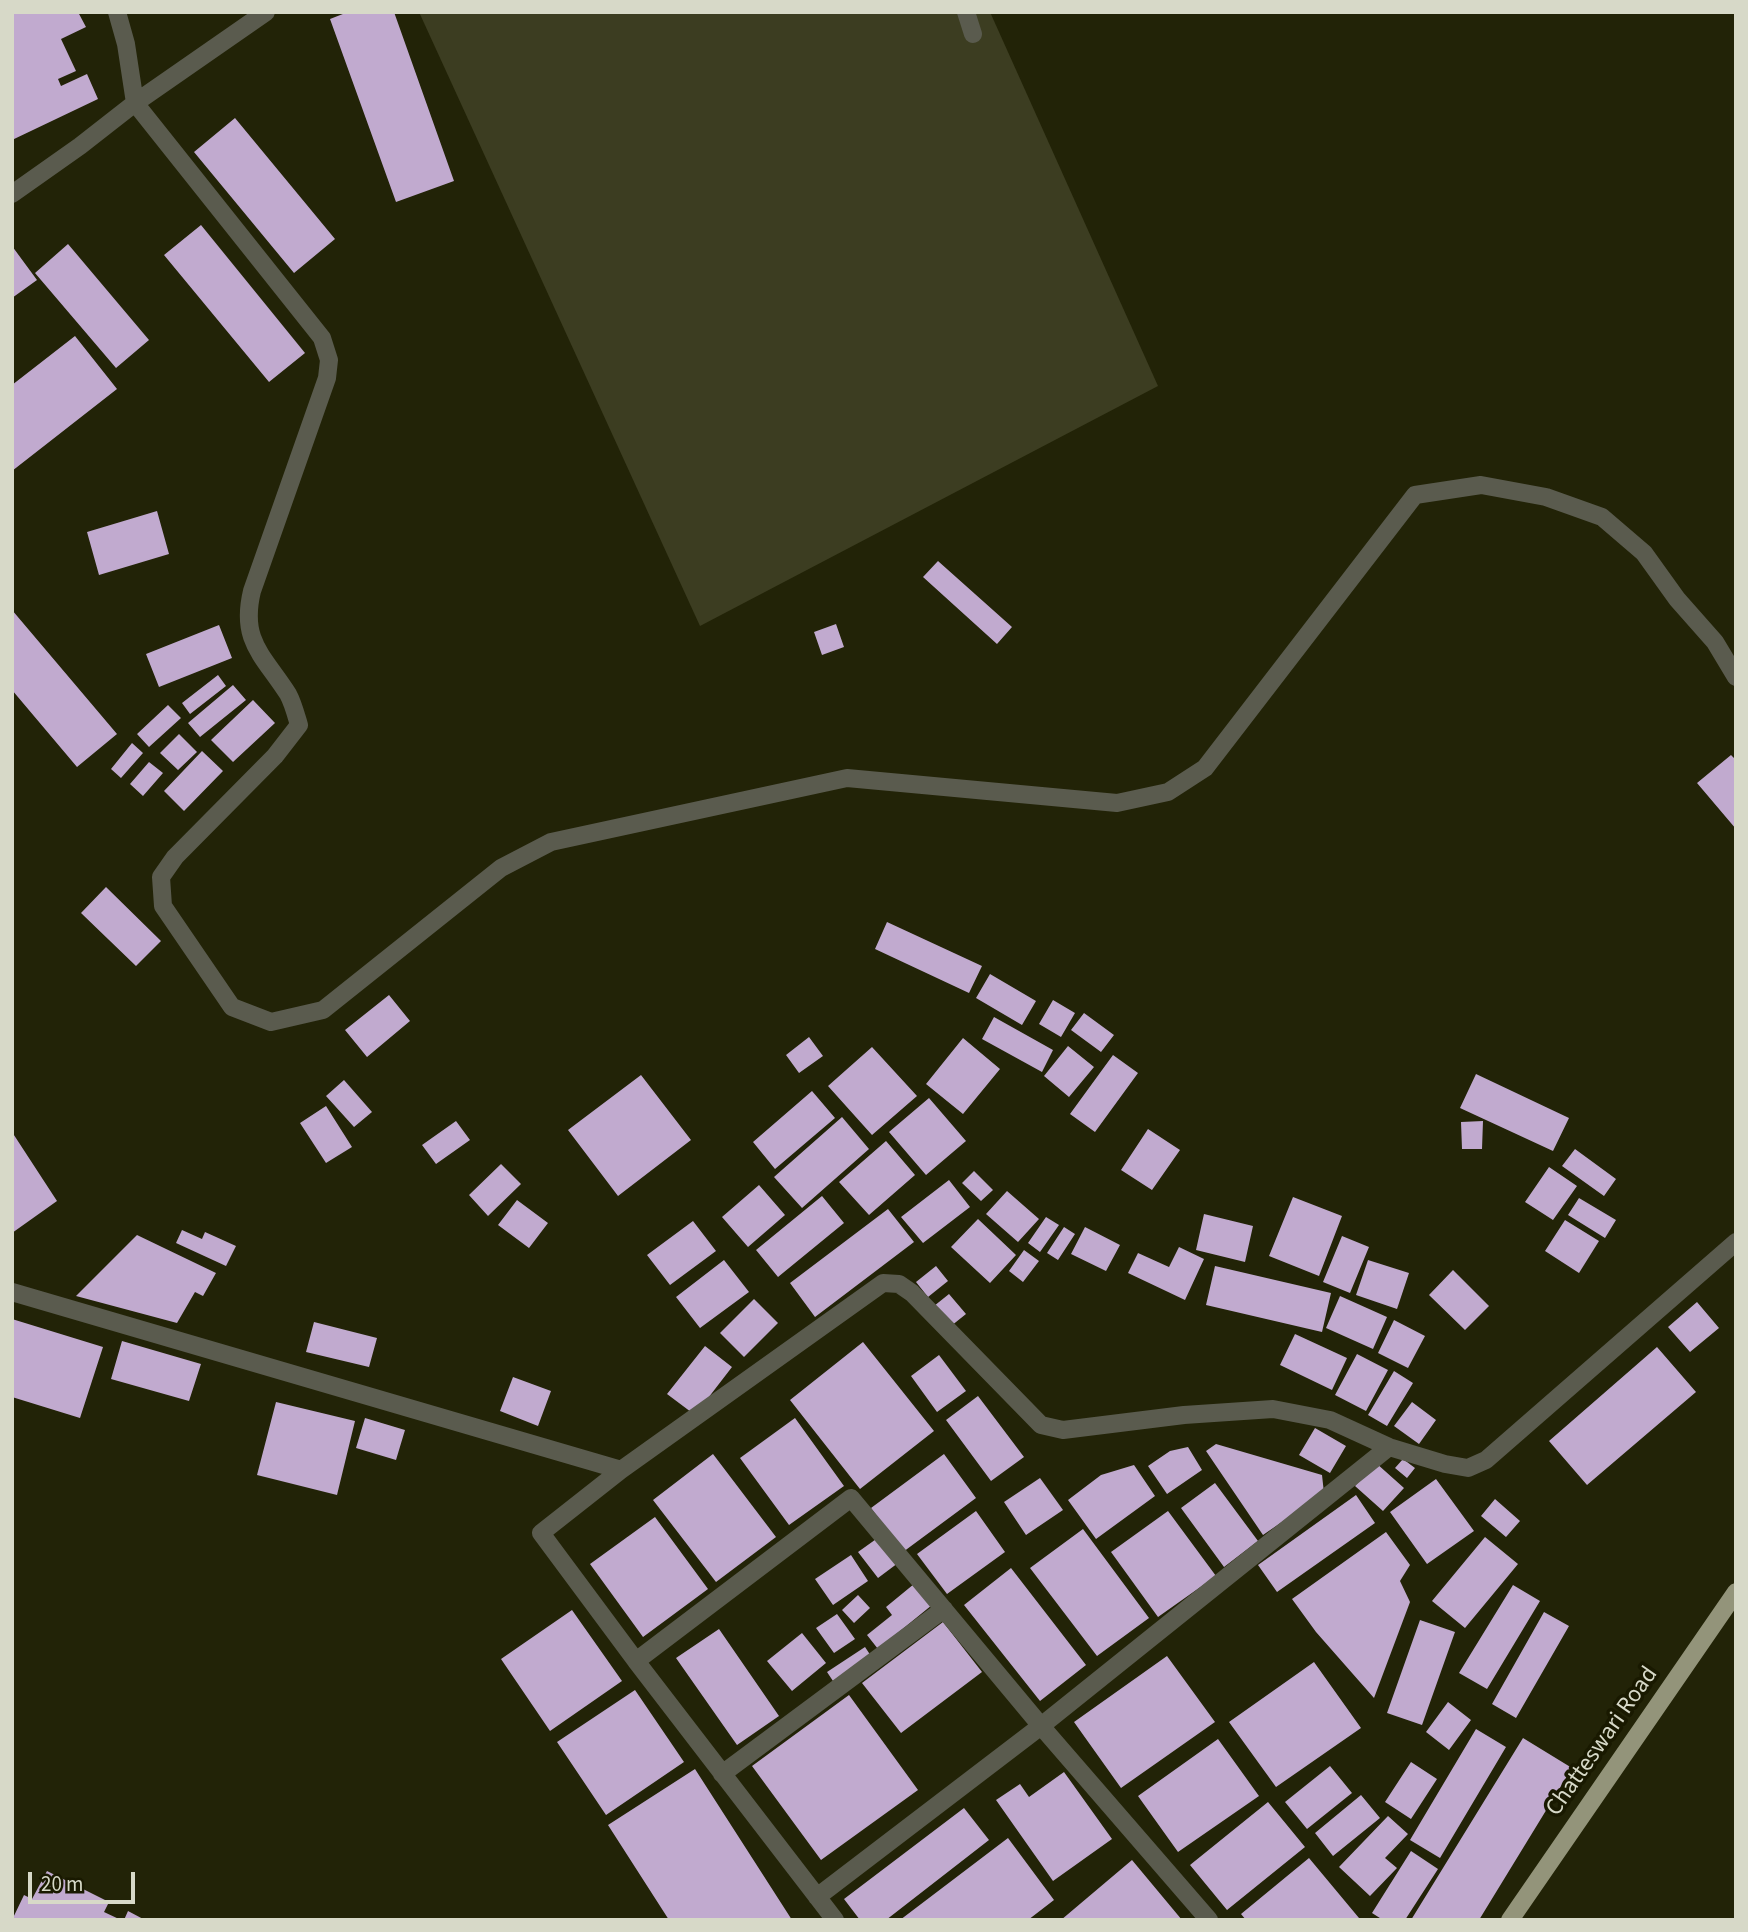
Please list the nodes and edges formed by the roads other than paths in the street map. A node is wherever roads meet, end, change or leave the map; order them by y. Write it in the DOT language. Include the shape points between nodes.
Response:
graph roads {
  1 [pos="117,12"];
  2 [pos="267,12"];
  3 [pos="966,12"];
  4 [pos="973,34"];
  5 [pos="135,103"];
  6 [pos="12,194"];
  7 [pos="1736,677"];
  8 [pos="1736,1241"];
  9 [pos="12,1292"];
  10 [pos="1389,1447"];
  11 [pos="621,1471"];
  12 [pos="1733,1603"];
  13 [pos="944,1609"];
  14 [pos="636,1661"];
  15 [pos="1041,1726"];
  16 [pos="722,1773"];
  17 [pos="817,1897"];
  18 [pos="835,1920"];
  19 [pos="1209,1920"];
  20 [pos="1510,1920"];
  1 -- 5 [label="street"];
  2 -- 5 [label="street"];
  3 -- 4 [label="street"];
  5 -- 6 [label="street"];
  5 -- 7 [label="street" via="321,338 329,360 327,378 247,611 254,645 290,697 299,724 275,756 175,857 161,877 163,906 232,1007 271,1022 323,1010 501,868 551,842 847,778 1117,803 1168,792 1205,768 1415,495 1481,485 1546,497 1602,517 1644,553 1715,642"];
  8 -- 10 [label="street" via="1486,1460 1468,1468"];
  9 -- 11 [label="street"];
  10 -- 11 [label="street" via="1330,1420 1273,1409 1063,1430 1041,1425 912,1293 899,1284 883,1283"];
  10 -- 15 [label="street"];
  11 -- 14 [label="street" via="541,1533"];
  12 -- 20 [label="main road, Chatteswari Road"];
  13 -- 14 [label="street" via="851,1498"];
  13 -- 15 [label="street"];
  13 -- 16 [label="street"];
  14 -- 16 [label="street"];
  15 -- 17 [label="street"];
  15 -- 19 [label="street"];
  16 -- 17 [label="street"];
  17 -- 18 [label="street"];
}
